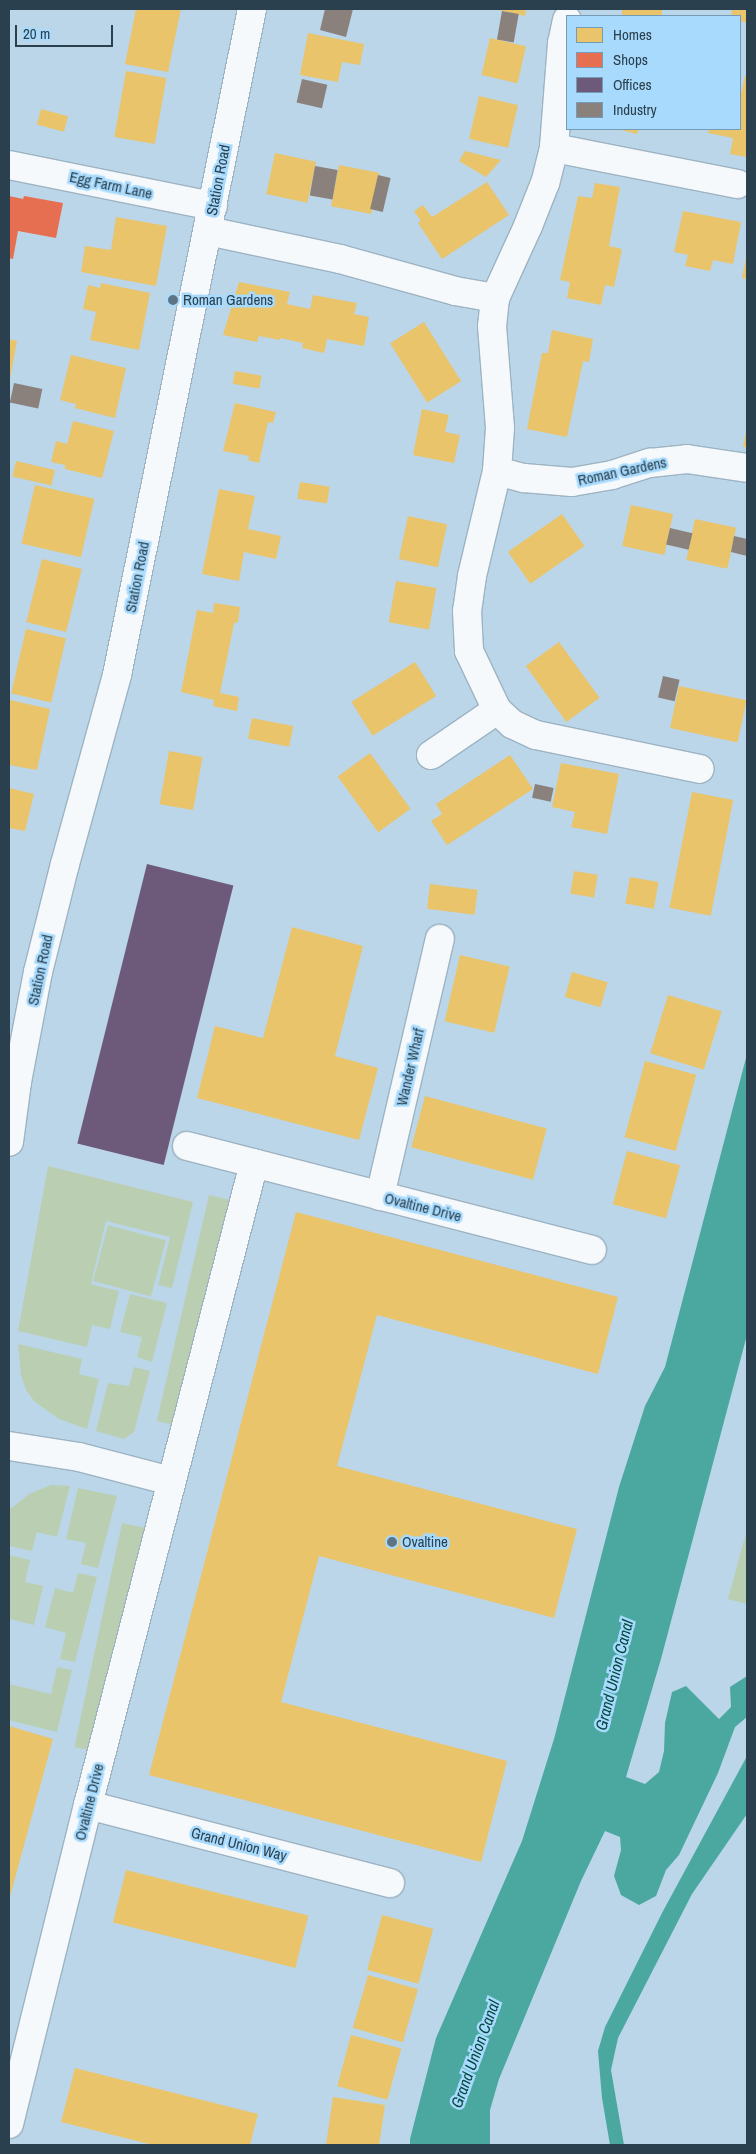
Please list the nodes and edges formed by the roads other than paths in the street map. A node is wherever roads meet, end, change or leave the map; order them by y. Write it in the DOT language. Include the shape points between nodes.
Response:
graph roads {
  1 [pos="252,9"];
  2 [pos="566,26"];
  3 [pos="554,148"];
  4 [pos="9,164"];
  5 [pos="737,184"];
  6 [pos="210,219"];
  7 [pos="495,298"];
  8 [pos="747,468"];
  9 [pos="497,472"];
  10 [pos="497,710"];
  11 [pos="431,755"];
  12 [pos="700,769"];
  13 [pos="440,939"];
  14 [pos="9,1142"];
  15 [pos="187,1146"];
  16 [pos="254,1163"];
  17 [pos="380,1196"];
  18 [pos="592,1250"];
  19 [pos="9,1446"];
  20 [pos="171,1481"];
  21 [pos="88,1805"];
  22 [pos="390,1883"];
  23 [pos="9,2124"];
  1 -- 6 [label="street, Station Road"];
  2 -- 3 [label="street"];
  3 -- 5 [label="street"];
  3 -- 7 [label="street" via="545,183"];
  4 -- 6 [label="street, Egg Farm Lane"];
  6 -- 7 [label="street" via="455,291"];
  6 -- 14 [label="street, Station Road" via="117,675 38,972"];
  7 -- 9 [label="street" via="492,326 500,428"];
  8 -- 9 [label="street, Roman Gardens" via="687,459 650,463 612,475 572,482"];
  9 -- 10 [label="street" via="467,611 469,651"];
  10 -- 11 [label="street"];
  10 -- 12 [label="street" via="512,724 536,735"];
  13 -- 17 [label="street, Wander Wharf"];
  15 -- 16 [label="street, Ovaltine Drive"];
  16 -- 17 [label="street, Ovaltine Drive"];
  16 -- 20 [label="street, Ovaltine Drive"];
  17 -- 18 [label="street, Ovaltine Drive"];
  19 -- 20 [label="street" via="79,1457"];
  20 -- 21 [label="street, Ovaltine Drive"];
  21 -- 22 [label="street, Grand Union Way"];
  21 -- 23 [label="street, Ovaltine Drive"];
}
